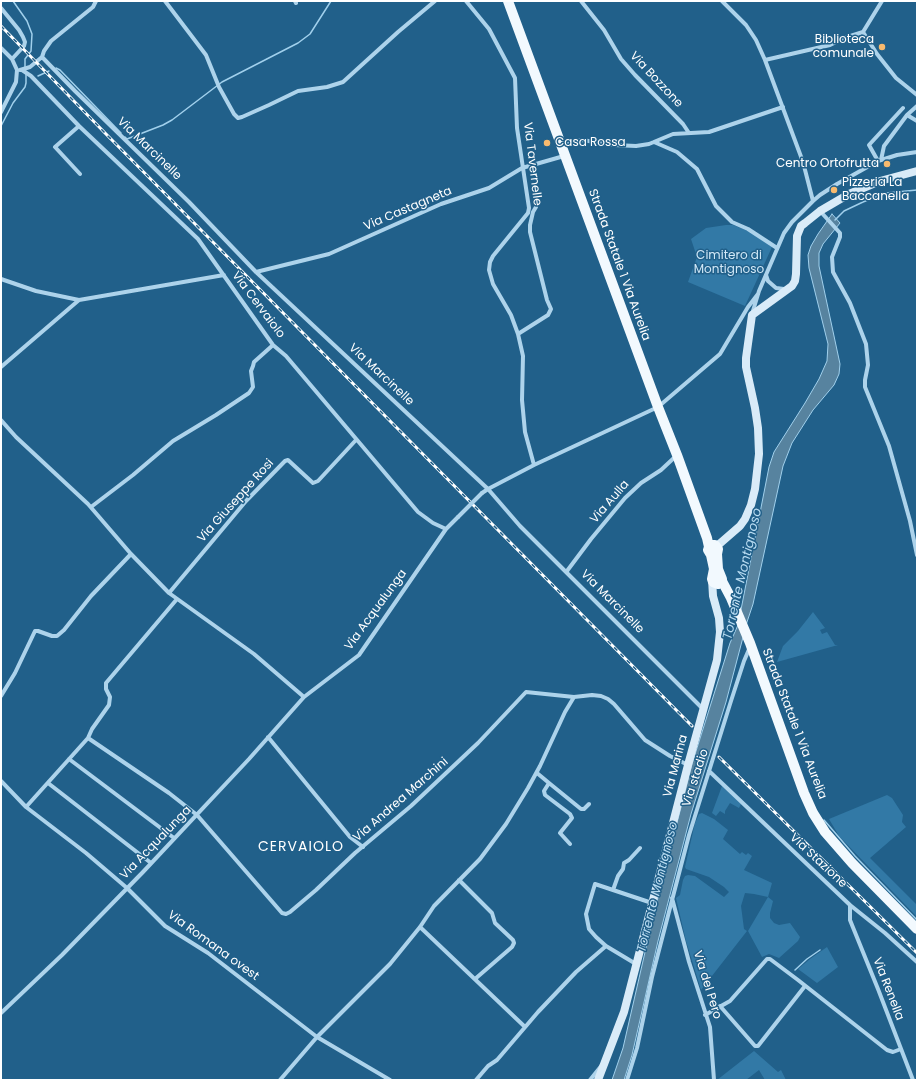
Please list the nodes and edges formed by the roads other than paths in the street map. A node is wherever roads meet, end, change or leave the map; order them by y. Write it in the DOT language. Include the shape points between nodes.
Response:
graph roads {
  1 [pos="96,1"];
  2 [pos="164,1"];
  3 [pos="435,1"];
  4 [pos="466,1"];
  5 [pos="508,1"];
  6 [pos="722,1"];
  7 [pos="882,1"];
  8 [pos="582,2"];
  9 [pos="1,8"];
  10 [pos="863,32"];
  11 [pos="1,48"];
  12 [pos="42,57"];
  13 [pos="12,59"];
  14 [pos="765,60"];
  15 [pos="17,70"];
  16 [pos="22,70"];
  17 [pos="917,95"];
  18 [pos="917,106"];
  19 [pos="783,107"];
  20 [pos="903,108"];
  21 [pos="1,112"];
  22 [pos="907,115"];
  23 [pos="917,121"];
  24 [pos="79,126"];
  25 [pos="881,132"];
  26 [pos="689,133"];
  27 [pos="889,138"];
  28 [pos="654,142"];
  29 [pos="560,146"];
  30 [pos="917,152"];
  31 [pos="564,156"];
  32 [pos="879,161"];
  33 [pos="522,168"];
  34 [pos="917,171"];
  35 [pos="80,174"];
  36 [pos="813,200"];
  37 [pos="536,207"];
  38 [pos="821,213"];
  39 [pos="777,248"];
  40 [pos="256,272"];
  41 [pos="224,275"];
  42 [pos="766,275"];
  43 [pos="1,279"];
  44 [pos="789,289"];
  45 [pos="758,294"];
  46 [pos="79,300"];
  47 [pos="752,315"];
  48 [pos="518,334"];
  49 [pos="273,344"];
  50 [pos="1,367"];
  51 [pos="658,407"];
  52 [pos="1,420"];
  53 [pos="356,440"];
  54 [pos="677,455"];
  55 [pos="534,465"];
  56 [pos="488,489"];
  57 [pos="91,507"];
  58 [pos="446,529"];
  59 [pos="713,546"];
  60 [pos="131,554"];
  61 [pos="917,555"];
  62 [pos="567,571"];
  63 [pos="719,583"];
  64 [pos="169,593"];
  65 [pos="177,600"];
  66 [pos="750,645"];
  67 [pos="1,696"];
  68 [pos="304,697"];
  69 [pos="574,697"];
  70 [pos="703,709"];
  71 [pos="268,737"];
  72 [pos="88,738"];
  73 [pos="69,759"];
  74 [pos="688,765"];
  75 [pos="709,770"];
  76 [pos="536,773"];
  77 [pos="1,781"];
  78 [pos="48,783"];
  79 [pos="549,783"];
  80 [pos="589,804"];
  81 [pos="26,807"];
  82 [pos="197,815"];
  83 [pos="174,838"];
  84 [pos="570,844"];
  85 [pos="363,847"];
  86 [pos="640,848"];
  87 [pos="151,863"];
  88 [pos="459,880"];
  89 [pos="127,888"];
  90 [pos="613,890"];
  91 [pos="672,897"];
  92 [pos="652,903"];
  93 [pos="850,905"];
  94 [pos="420,927"];
  95 [pos="917,929"];
  96 [pos="606,946"];
  97 [pos="917,962"];
  98 [pos="636,964"];
  99 [pos="475,979"];
  100 [pos="805,986"];
  101 [pos="720,1006"];
  102 [pos="1,1013"];
  103 [pos="705,1015"];
  104 [pos="524,1026"];
  105 [pos="317,1037"];
  106 [pos="901,1049"];
  107 [pos="607,1060"];
  108 [pos="280,1080"];
  109 [pos="390,1080"];
  110 [pos="476,1080"];
  111 [pos="590,1080"];
  112 [pos="598,1080"];
  113 [pos="627,1080"];
  114 [pos="714,1080"];
  115 [pos="912,1080"];
  1 -- 12 [label="street" via="93,7 51,41"];
  2 -- 3 [label="street" via="203,51 238,118 298,91 343,82"];
  4 -- 33 [label="street, Via Tavernelle" via="489,28 515,78"];
  5 -- 29 [label="main road, Strada Statale 1 Via Aurelia"];
  6 -- 14 [label="street" via="746,26"];
  7 -- 10 [label="street"];
  8 -- 26 [label="street, Via Bozzone" via="604,30 621,59 684,124"];
  9 -- 13 [label="street" via="19,30 25,42"];
  10 -- 14 [label="street" via="830,45"];
  10 -- 17 [label="street" via="896,78"];
  11 -- 13 [label="street"];
  12 -- 16 [label="street"];
  12 -- 40 [label="street, Via Marcinelle"];
  13 -- 15 [label="street"];
  14 -- 19 [label="street"];
  15 -- 16 [label="street"];
  15 -- 21 [label="street" via="16,82"];
  16 -- 24 [label="street" via="31,76"];
  18 -- 22 [label="street"];
  19 -- 26 [label="street" via="709,132"];
  19 -- 36 [label="street" via="803,162"];
  20 -- 25 [label="street"];
  22 -- 23 [label="street"];
  22 -- 27 [label="street"];
  24 -- 35 [label="street" via="55,148"];
  24 -- 41 [label="street" via="198,239"];
  25 -- 27 [label="street"];
  25 -- 32 [label="street" via="869,145"];
  26 -- 28 [label="street" via="673,134"];
  27 -- 32 [label="street"];
  28 -- 29 [label="street" via="636,146 582,140"];
  28 -- 39 [label="street" via="678,152 697,169 716,206 732,222"];
  29 -- 31 [label="main road, Strada Statale 1 Via Aurelia"];
  30 -- 32 [label="street"];
  31 -- 33 [label="street, Via Castagneta"];
  31 -- 51 [label="main road, Strada Statale 1 Via Aurelia"];
  32 -- 36 [label="street"];
  33 -- 40 [label="street, Via Castagneta" via="490,188 441,204 329,254"];
  33 -- 48 [label="street, Via Tavernelle" via="528,213 493,256 488,270"];
  34 -- 38 [label="main road" via="880,181 849,194"];
  36 -- 39 [label="street" via="792,222"];
  37 -- 48 [label="street" via="530,232 551,309 548,315"];
  38 -- 44 [label="main road" via="801,226 798,231 795,282"];
  38 -- 61 [label="street" via="838,230 840,237 832,257 833,272 850,303 866,344 868,365 865,387 889,446"];
  39 -- 42 [label="street"];
  40 -- 56 [label="street, Via Marcinelle"];
  41 -- 46 [label="street, Via Cervaiolo"];
  41 -- 49 [label="street, Via Cervaiolo"];
  42 -- 44 [label="street" via="776,288"];
  42 -- 45 [label="street"];
  43 -- 46 [label="street, Via Cervaiolo" via="36,291"];
  44 -- 47 [label="main road"];
  45 -- 47 [label="street"];
  45 -- 51 [label="street, Via Acqualunga" via="720,354"];
  46 -- 50 [label="street"];
  47 -- 59 [label="main road" via="746,368 758,428 755,489 749,513 740,526"];
  48 -- 55 [label="street, Via Tavernelle" via="523,356 522,400 525,432"];
  49 -- 53 [label="street, Via Cervaiolo"];
  49 -- 57 [label="street" via="254,362 251,371 253,387 249,393 173,441"];
  51 -- 54 [label="main road, Strada Statale 1 Via Aurelia"];
  51 -- 55 [label="street, Via Acqualunga"];
  52 -- 57 [label="street"];
  53 -- 58 [label="street, Via Cervaiolo" via="418,512"];
  53 -- 64 [label="street, Via Giuseppe Rosi" via="318,481 313,483 288,460 285,461 246,501"];
  54 -- 59 [label="main road, Strada Statale 1 Via Aurelia"];
  54 -- 62 [label="street, Via Aulla" via="625,498"];
  55 -- 56 [label="street, Via Acqualunga"];
  56 -- 58 [label="street, Via Acqualunga, bridge"];
  56 -- 62 [label="street, Via Marcinelle" via="520,526"];
  57 -- 60 [label="street"];
  58 -- 68 [label="street, Via Acqualunga" via="359,654"];
  59 -- 63 [label="main road, Strada Statale 1 Via Aurelia" via="708,550"];
  60 -- 64 [label="street"];
  60 -- 67 [label="street" via="57,636 35,631"];
  62 -- 70 [label="street, Via Marcinelle"];
  63 -- 66 [label="main road, Strada Statale 1 Via Aurelia" via="738,615"];
  63 -- 70 [label="main road, Via Marina" via="713,594 720,632 717,660"];
  64 -- 65 [label="street"];
  65 -- 68 [label="street" via="254,654"];
  65 -- 72 [label="street" via="106,683 110,697 109,705"];
  66 -- 75 [label="street, Via stadio"];
  66 -- 95 [label="main road, Strada Statale 1 Via Aurelia" via="804,793 825,832"];
  68 -- 71 [label="street, Via Acqualunga"];
  69 -- 74 [label="street" via="592,695 608,699 645,740"];
  69 -- 76 [label="street"];
  69 -- 85 [label="street, Via Andrea Marchini" via="526,692 463,758"];
  70 -- 74 [label="main road, Via Marina"];
  71 -- 82 [label="street, Via Acqualunga"];
  71 -- 85 [label="street" via="350,837"];
  72 -- 73 [label="street"];
  72 -- 82 [label="street, Via Andrea Marchini"];
  73 -- 78 [label="street"];
  73 -- 83 [label="street"];
  74 -- 92 [label="main road, Via Marina"];
  75 -- 91 [label="street, Via stadio"];
  75 -- 93 [label="street, Via Stazione"];
  76 -- 79 [label="street"];
  76 -- 88 [label="street" via="506,824 480,859"];
  77 -- 81 [label="street, Via Romana ovest"];
  78 -- 81 [label="street"];
  78 -- 87 [label="street"];
  79 -- 80 [label="street" via="581,809"];
  79 -- 84 [label="street" via="544,791 545,795 572,818 560,833"];
  81 -- 89 [label="street, Via Romana ovest"];
  82 -- 83 [label="street, Via Acqualunga"];
  82 -- 85 [label="street, Via Andrea Marchini" via="282,913 286,914"];
  83 -- 87 [label="street, Via Acqualunga"];
  86 -- 90 [label="street" via="624,863"];
  87 -- 89 [label="street, Via Acqualunga"];
  88 -- 94 [label="street" via="434,906"];
  88 -- 99 [label="street" via="492,913 496,923 513,941 512,947"];
  89 -- 102 [label="street, Via Acqualunga"];
  89 -- 105 [label="street, Via Romana ovest" via="165,926 208,953"];
  90 -- 92 [label="street"];
  90 -- 96 [label="street" via="596,884 586,914 589,929"];
  91 -- 103 [label="street, Via del Pero"];
  91 -- 113 [label="street, Via stadio" via="637,1048"];
  92 -- 98 [label="main road, Via Marina"];
  93 -- 97 [label="street, Via Stazione"];
  93 -- 106 [label="street, Via Renella" via="850,920"];
  94 -- 99 [label="street"];
  94 -- 105 [label="street" via="390,964"];
  96 -- 98 [label="street"];
  96 -- 104 [label="street" via="576,972"];
  98 -- 107 [label="main road, Via Marina" via="624,1012"];
  99 -- 104 [label="street"];
  100 -- 101 [label="street" via="767,959 730,1001"];
  100 -- 101 [label="street" via="758,1046 755,1046"];
  100 -- 106 [label="street" via="890,1051"];
  101 -- 103 [label="street"];
  103 -- 114 [label="street, Via del Pero" via="710,1027"];
  104 -- 110 [label="street" via="497,1060"];
  105 -- 108 [label="street"];
  105 -- 109 [label="street, Via Romana ovest"];
  106 -- 115 [label="street, Via Renella"];
  107 -- 111 [label="street"];
  107 -- 112 [label="main road, Via Marina"];
}
